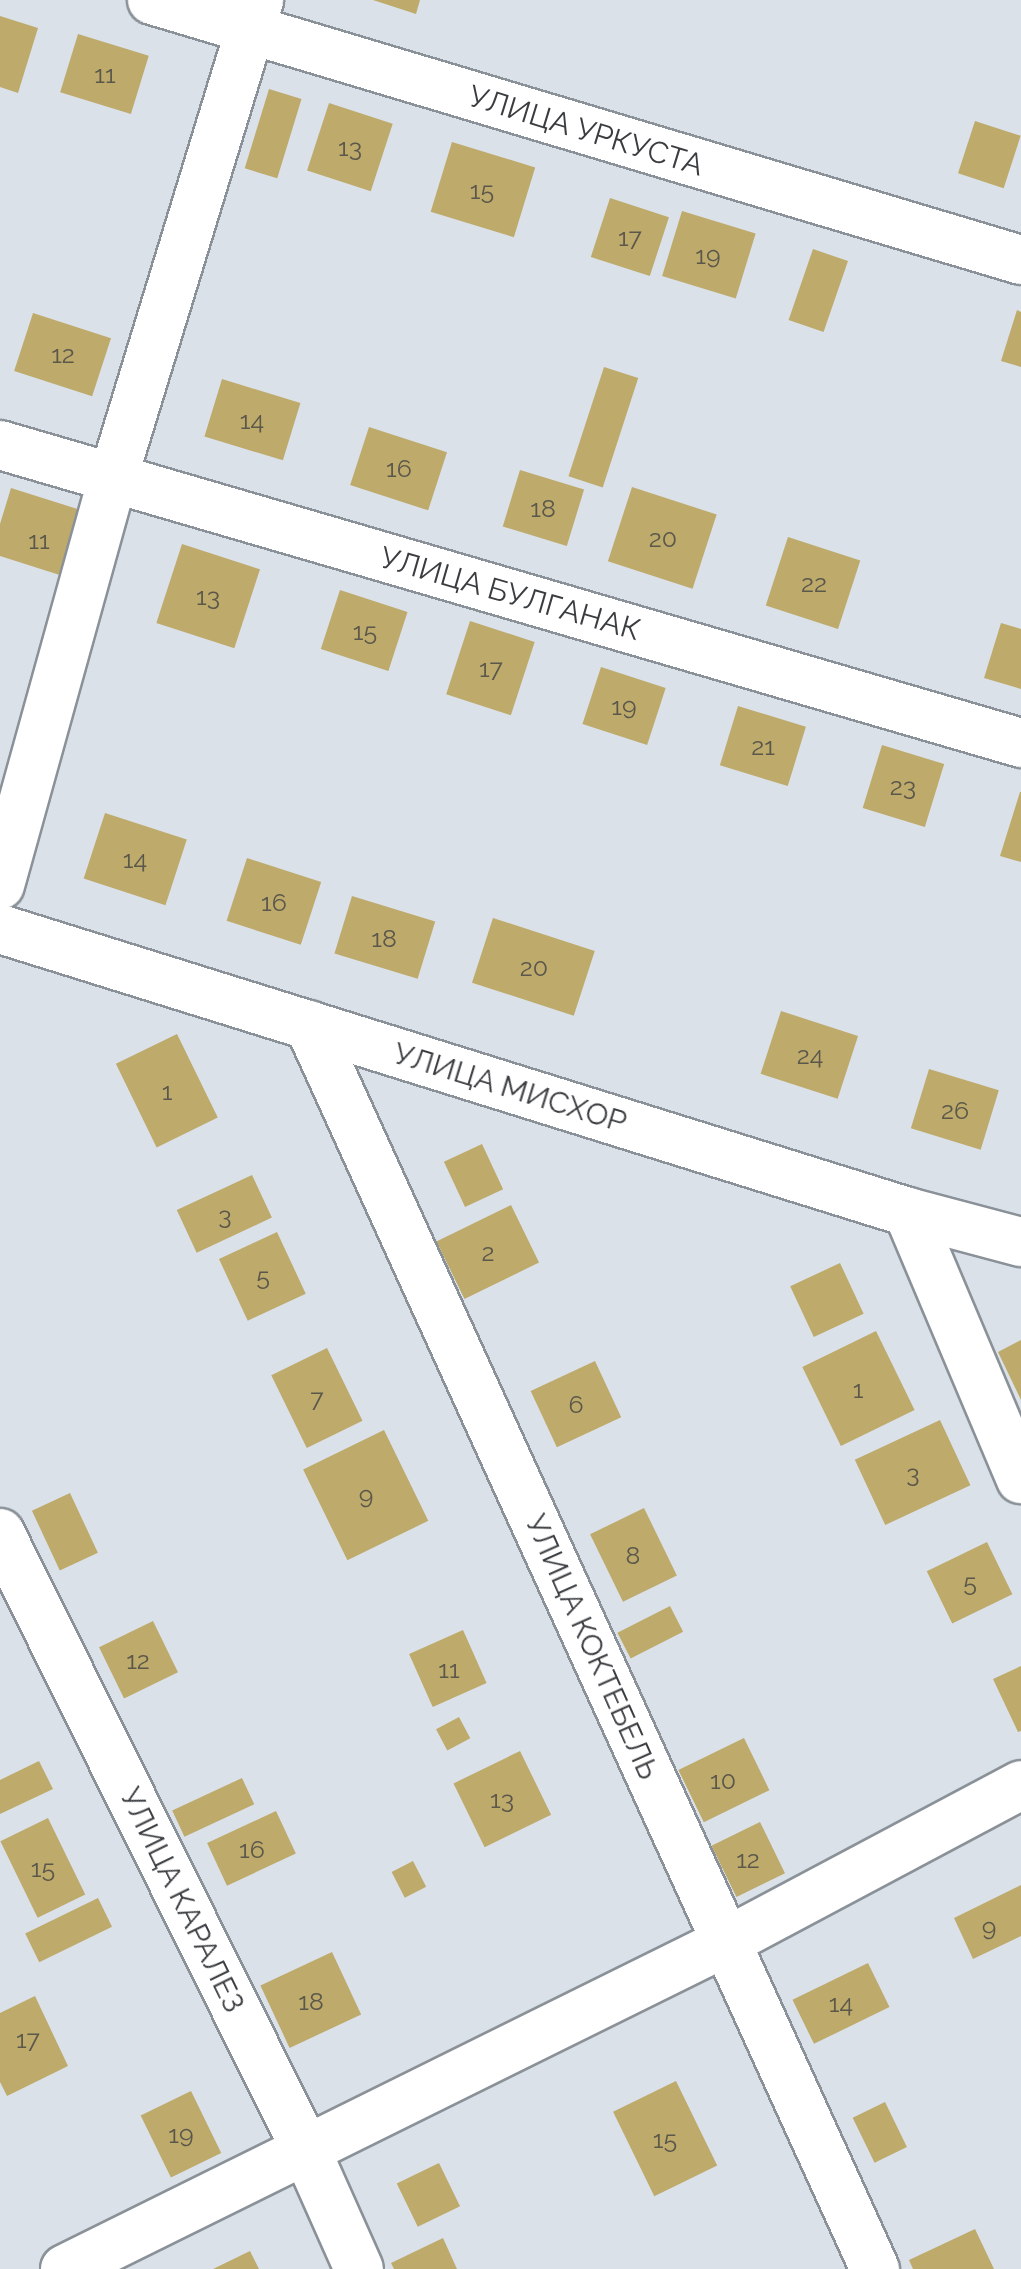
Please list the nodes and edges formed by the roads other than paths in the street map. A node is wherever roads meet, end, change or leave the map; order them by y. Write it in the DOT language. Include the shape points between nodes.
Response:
graph roads {
  1 [pos="152,0"];
  2 [pos="255,16"];
  3 [pos="1021,260"];
  4 [pos="0,444"];
  5 [pos="113,478"];
  6 [pos="1021,743"];
  7 [pos="0,885"];
  8 [pos="0,929"];
  9 [pos="309,1026"];
  10 [pos="908,1212"];
  11 [pos="1021,1242"];
  12 [pos="1021,1479"];
  13 [pos="0,1533"];
  14 [pos="1021,1784"];
  15 [pos="726,1942"];
  16 [pos="306,2150"];
  17 [pos="65,2269"];
  18 [pos="359,2269"];
  19 [pos="875,2269"];
  1 -- 2 [label="street, УЛИЦА УРКУСТА"];
  2 -- 3 [label="street, УЛИЦА УРКУСТА"];
  2 -- 5 [label="street"];
  4 -- 5 [label="street, УЛИЦА БУЛГАНАК"];
  5 -- 6 [label="street, УЛИЦА БУЛГАНАК"];
  5 -- 7 [label="street"];
  8 -- 9 [label="street, УЛИЦА МИСХОР"];
  9 -- 10 [label="street, УЛИЦА МИСХОР"];
  9 -- 15 [label="street, УЛИЦА КОКТЕБЕЛЬ"];
  10 -- 11 [label="street, УЛИЦА МИСХОР"];
  10 -- 12 [label="street"];
  13 -- 16 [label="street, УЛИЦА КАРАЛЕЗ"];
  14 -- 15 [label="street"];
  15 -- 16 [label="street"];
  15 -- 19 [label="street, УЛИЦА КОКТЕБЕЛЬ"];
  16 -- 17 [label="street"];
  16 -- 18 [label="street, УЛИЦА КАРАЛЕЗ"];
}
